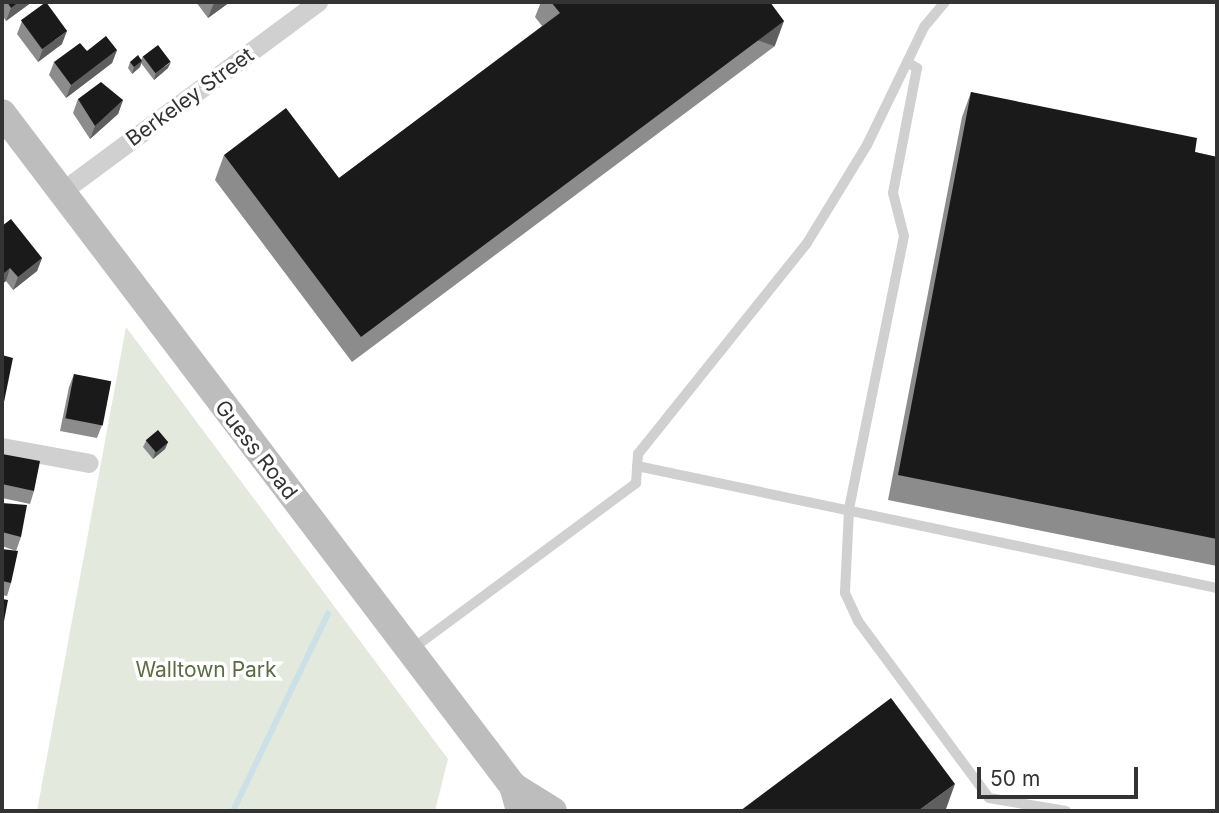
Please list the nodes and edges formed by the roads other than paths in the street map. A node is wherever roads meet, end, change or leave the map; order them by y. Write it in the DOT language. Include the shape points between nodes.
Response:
graph roads {
  1 [pos="318,2"];
  2 [pos="945,2"];
  3 [pos="907,62"];
  4 [pos="2,113"];
  5 [pos="61,192"];
  6 [pos="2,447"];
  7 [pos="89,463"];
  8 [pos="637,466"];
  9 [pos="849,510"];
  10 [pos="1217,588"];
  11 [pos="410,651"];
  12 [pos="516,799"];
  13 [pos="1023,808"];
  14 [pos="554,811"];
  15 [pos="1066,811"];
  1 -- 5 [label="street, Berkeley Street"];
  2 -- 3 [label="lane"];
  3 -- 8 [label="lane" via="867,145 807,243 653,434"];
  3 -- 9 [label="lane" via="918,68 893,193 904,236"];
  4 -- 5 [label="main road, Guess Road"];
  5 -- 11 [label="main road, Guess Road"];
  6 -- 7 [label="street"];
  8 -- 9 [label="lane"];
  8 -- 11 [label="lane" via="636,483"];
  9 -- 10 [label="lane"];
  9 -- 13 [label="lane" via="845,593 858,621 989,797"];
  11 -- 12 [label="main road, Guess Road"];
  12 -- 14 [label="main road, Guess Road"];
  13 -- 15 [label="lane"];
}
